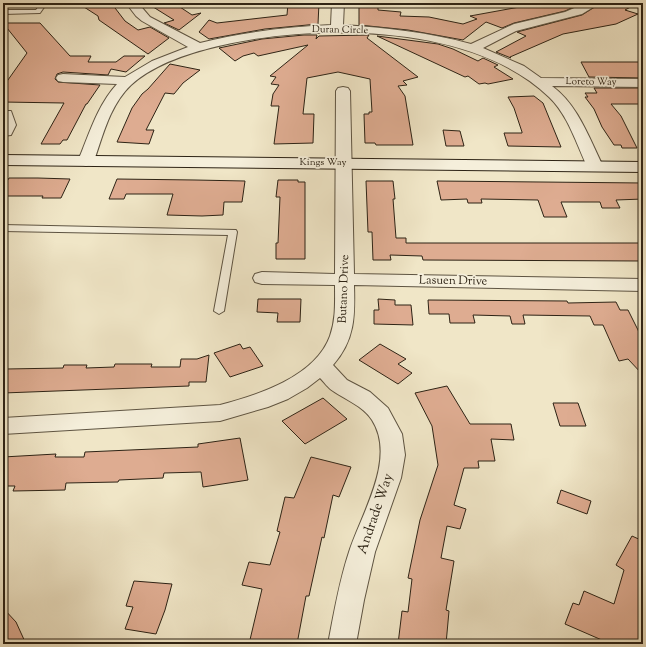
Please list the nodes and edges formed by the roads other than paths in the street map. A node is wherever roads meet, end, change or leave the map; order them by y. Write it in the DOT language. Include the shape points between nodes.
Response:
graph roads {
  1 [pos="17,3"];
  2 [pos="44,3"];
  3 [pos="132,3"];
  4 [pos="338,3"];
  5 [pos="594,3"];
  6 [pos="3,12"];
  7 [pos="10,12"];
  8 [pos="337,28"];
  9 [pos="198,47"];
  10 [pos="471,49"];
  11 [pos="63,78"];
  12 [pos="128,81"];
  13 [pos="540,82"];
  14 [pos="643,83"];
  15 [pos="342,91"];
  16 [pos="3,113"];
  17 [pos="3,134"];
  18 [pos="86,161"];
  19 [pos="5,163"];
  20 [pos="344,163"];
  21 [pos="595,166"];
  22 [pos="643,167"];
  23 [pos="3,228"];
  24 [pos="262,278"];
  25 [pos="345,279"];
  26 [pos="643,285"];
  27 [pos="219,311"];
  28 [pos="321,365"];
  29 [pos="3,426"];
  30 [pos="342,644"];
  1 -- 7 [label="lane"];
  2 -- 7 [label="lane" via="38,12"];
  3 -- 9 [label="street" via="146,19"];
  4 -- 8 [label="street"];
  5 -- 10 [label="street" via="572,14 514,28"];
  6 -- 7 [label="lane"];
  8 -- 9 [label="street, Duran Circle" via="258,34"];
  8 -- 10 [label="street, Duran Circle" via="414,35"];
  9 -- 12 [label="street, Duran Circle" via="157,64"];
  10 -- 13 [label="street, Duran Circle" via="507,63"];
  11 -- 12 [label="street"];
  12 -- 18 [label="street, Duran Circle" via="112,99"];
  13 -- 14 [label="street, Loreto Way"];
  13 -- 21 [label="street, Duran Circle" via="560,100 570,115"];
  15 -- 20 [label="street, Butano Drive"];
  16 -- 17 [label="lane" via="8,113 12,125 8,133"];
  18 -- 19 [label="street, Kings Way"];
  18 -- 20 [label="street, Kings Way"];
  20 -- 21 [label="street, Kings Way"];
  20 -- 25 [label="street, Butano Drive"];
  21 -- 22 [label="street, Kings Way"];
  23 -- 27 [label="lane" via="233,232"];
  24 -- 25 [label="street, Lasuen Drive"];
  25 -- 26 [label="street, Lasuen Drive"];
  25 -- 28 [label="street, Butano Drive" via="344,323 338,341"];
  28 -- 29 [label="street, Butano Drive" via="298,384 275,396 220,413"];
  28 -- 30 [label="street, Andrade Way" via="339,385 362,398 380,414 390,434 393,456 389,478 362,552"];
}
